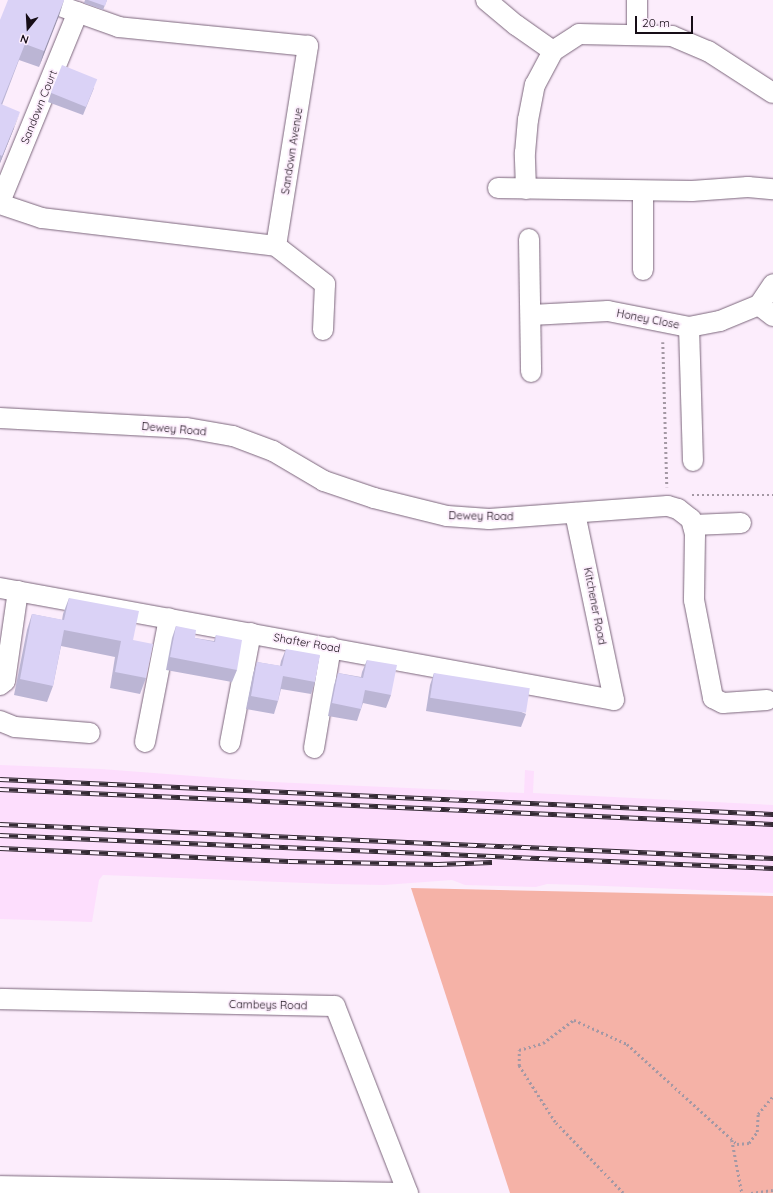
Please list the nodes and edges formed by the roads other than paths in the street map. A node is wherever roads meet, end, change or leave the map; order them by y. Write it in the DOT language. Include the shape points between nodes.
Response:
graph roads {
  1 [pos="43,0"];
  2 [pos="486,0"];
  3 [pos="637,0"];
  4 [pos="75,8"];
  5 [pos="637,35"];
  6 [pos="553,51"];
  7 [pos="773,94"];
  8 [pos="498,188"];
  9 [pos="526,189"];
  10 [pos="773,189"];
  11 [pos="643,191"];
  12 [pos="0,203"];
  13 [pos="529,239"];
  14 [pos="276,246"];
  15 [pos="643,270"];
  16 [pos="773,284"];
  17 [pos="766,311"];
  18 [pos="531,315"];
  19 [pos="689,327"];
  20 [pos="323,330"];
  21 [pos="531,372"];
  22 [pos="0,418"];
  23 [pos="693,462"];
  24 [pos="576,513"];
  25 [pos="741,523"];
  26 [pos="693,525"];
  27 [pos="9,589"];
  28 [pos="169,618"];
  29 [pos="251,633"];
  30 [pos="331,647"];
  31 [pos="0,685"];
  32 [pos="614,700"];
  33 [pos="767,700"];
  34 [pos="0,721"];
  35 [pos="90,733"];
  36 [pos="145,742"];
  37 [pos="230,743"];
  38 [pos="314,748"];
  39 [pos="0,999"];
  40 [pos="0,1186"];
  41 [pos="312,1192"];
  42 [pos="408,1193"];
  1 -- 4 [label="street, Sandown Avenue"];
  2 -- 6 [label="street"];
  3 -- 5 [label="street"];
  4 -- 12 [label="street, Sandown Court"];
  4 -- 14 [label="street, Sandown Avenue" via="119,27 308,46"];
  5 -- 6 [label="street" via="579,34"];
  5 -- 7 [label="street" via="672,36 701,48"];
  6 -- 9 [label="street" via="535,85 528,120 525,153"];
  8 -- 9 [label="street"];
  9 -- 11 [label="street"];
  10 -- 11 [label="street" via="748,187"];
  11 -- 15 [label="street"];
  12 -- 14 [label="street" via="42,218"];
  13 -- 18 [label="street"];
  14 -- 20 [label="street" via="325,284"];
  16 -- 17 [label="street, Honey Close"];
  17 -- 19 [label="street, Honey Close"];
  18 -- 19 [label="street, Honey Close" via="608,311"];
  18 -- 21 [label="street"];
  19 -- 23 [label="street"];
  22 -- 24 [label="street, Dewey Road" via="186,428 233,436 273,452 324,481 374,498 446,516 489,518"];
  24 -- 26 [label="street, Dewey Road" via="668,506 678,509 691,519"];
  24 -- 32 [label="street, Kitchener Road"];
  25 -- 26 [label="street"];
  26 -- 33 [label="street" via="694,600 712,698 722,703"];
  27 -- 28 [label="street, Shafter Road"];
  27 -- 31 [label="street" via="5,681"];
  28 -- 29 [label="street, Shafter Road"];
  28 -- 36 [label="street"];
  29 -- 30 [label="street, Shafter Road"];
  29 -- 37 [label="street"];
  30 -- 32 [label="street, Shafter Road"];
  30 -- 38 [label="street"];
  34 -- 35 [label="street" via="16,727"];
  39 -- 42 [label="street, Cambeys Road" via="335,1006"];
  40 -- 41 [label="street"];
  41 -- 42 [label="street"];
}
